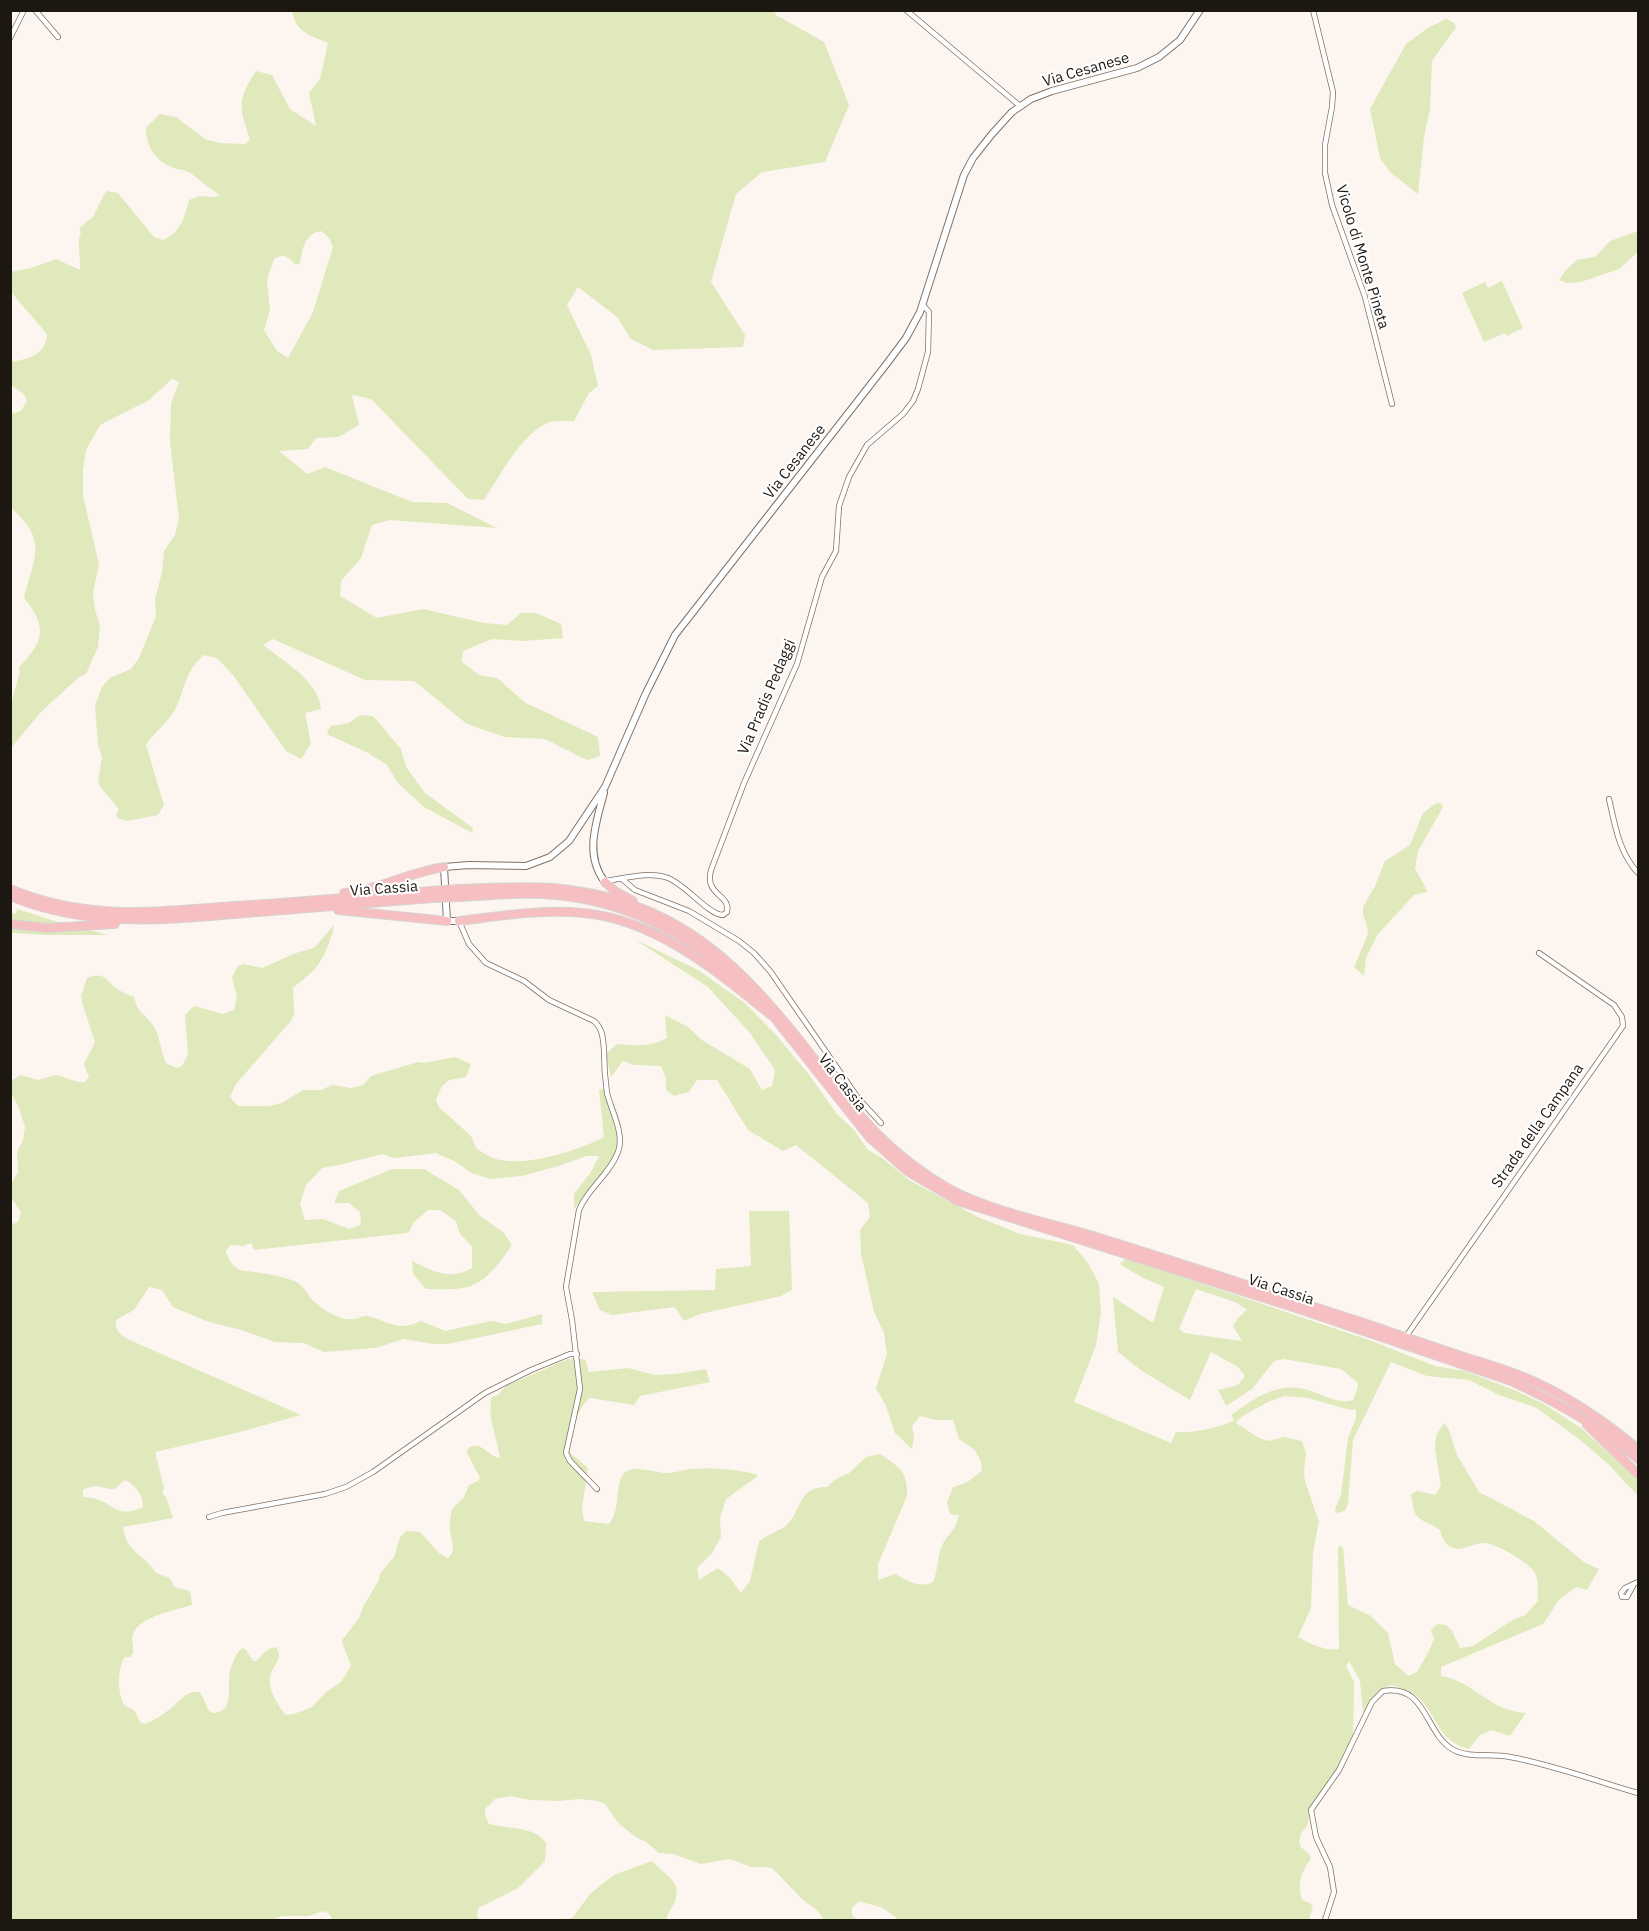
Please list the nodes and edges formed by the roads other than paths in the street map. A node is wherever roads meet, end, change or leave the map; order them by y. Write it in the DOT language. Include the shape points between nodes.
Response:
graph roads {
  1 [pos="24,10"];
  2 [pos="36,10"];
  3 [pos="906,10"];
  4 [pos="1200,10"];
  5 [pos="1313,10"];
  6 [pos="58,37"];
  7 [pos="10,38"];
  8 [pos="1020,106"];
  9 [pos="923,305"];
  10 [pos="1392,404"];
  11 [pos="605,787"];
  12 [pos="1609,799"];
  13 [pos="444,867"];
  14 [pos="1638,873"];
  15 [pos="622,879"];
  16 [pos="605,882"];
  17 [pos="10,889"];
  18 [pos="459,893"];
  19 [pos="432,895"];
  20 [pos="10,896"];
  21 [pos="296,902"];
  22 [pos="314,907"];
  23 [pos="146,919"];
  24 [pos="668,919"];
  25 [pos="447,921"];
  26 [pos="459,921"];
  27 [pos="10,924"];
  28 [pos="1539,953"];
  29 [pos="776,1019"];
  30 [pos="881,1123"];
  31 [pos="1352,1320"];
  32 [pos="1407,1335"];
  33 [pos="1440,1349"];
  34 [pos="577,1354"];
  35 [pos="1573,1413"];
  36 [pos="1638,1449"];
  37 [pos="1638,1459"];
  38 [pos="1638,1474"];
  39 [pos="597,1489"];
  40 [pos="208,1517"];
  41 [pos="1638,1793"];
  42 [pos="1325,1920"];
  1 -- 7 [label="street"];
  2 -- 6 [label="street"];
  3 -- 8 [label="street"];
  4 -- 8 [label="street, Via Cesanese" via="1180,40 1150,62 1052,91"];
  5 -- 10 [label="street, Vicolo di Monte Pineta" via="1333,92 1324,173 1365,297"];
  8 -- 9 [label="street, Via Cesanese" via="992,134 966,170"];
  9 -- 11 [label="street, Via Cesanese" via="899,348 675,635"];
  9 -- 15 [label="street, Via Pradis Pedaggi" via="929,312 929,340 918,389 903,414 867,445 849,477 838,506 836,551 822,577 797,664 744,783 711,870 711,886 727,903 727,912 716,914 669,879 652,875"];
  11 -- 13 [label="street, Via Cesanese" via="566,844 543,860 515,867"];
  11 -- 16 [label="street" via="593,842 595,864"];
  12 -- 14 [label="street" via="1620,843"];
  13 -- 21 [label="highway" via="350,893"];
  13 -- 25 [label="street"];
  15 -- 16 [label="street, Via Pradis Pedaggi"];
  15 -- 30 [label="street" via="637,892 695,914 754,953 858,1098"];
  16 -- 24 [label="highway"];
  17 -- 21 [label="highway, Via Cassia" via="60,905 110,912"];
  18 -- 19 [label="highway, Via Cassia, bridge"];
  18 -- 24 [label="highway, Via Cassia" via="529,887 557,889 632,904"];
  18 -- 29 [label="highway, Via Cassia" via="555,895 633,912 666,927 705,953 746,987"];
  19 -- 21 [label="highway, Via Cassia"];
  19 -- 22 [label="highway, Via Cassia"];
  20 -- 23 [label="highway, Via Cassia" via="75,916"];
  22 -- 23 [label="highway, Via Cassia"];
  22 -- 25 [label="highway"];
  23 -- 27 [label="highway" via="47,928"];
  24 -- 31 [label="highway, Via Cassia" via="741,973 874,1132 931,1178 990,1205"];
  25 -- 26 [label="street"];
  26 -- 29 [label="highway" via="553,911 621,921 699,959"];
  26 -- 34 [label="street" via="465,939 483,960 524,981 549,1000 594,1021 602,1034 607,1090 620,1144 576,1218 566,1287"];
  28 -- 32 [label="street, Strada della Campana" via="1614,1005 1623,1026"];
  29 -- 35 [label="highway, Via Cassia" via="869,1137 908,1171 958,1201 1511,1381"];
  31 -- 32 [label="street"];
  31 -- 33 [label="highway, Via Cassia"];
  32 -- 33 [label="street"];
  33 -- 36 [label="highway, Via Cassia" via="1548,1389 1591,1414"];
  34 -- 39 [label="street" via="580,1394 566,1453"];
  34 -- 40 [label="street" via="531,1370 485,1393 346,1487"];
  35 -- 37 [label="highway, Via Cassia"];
  35 -- 38 [label="highway"];
  41 -- 42 [label="street" via="1508,1756 1459,1752 1435,1733 1416,1701 1397,1691 1383,1691 1371,1701 1339,1770 1311,1810 1316,1837 1333,1883"];
}
